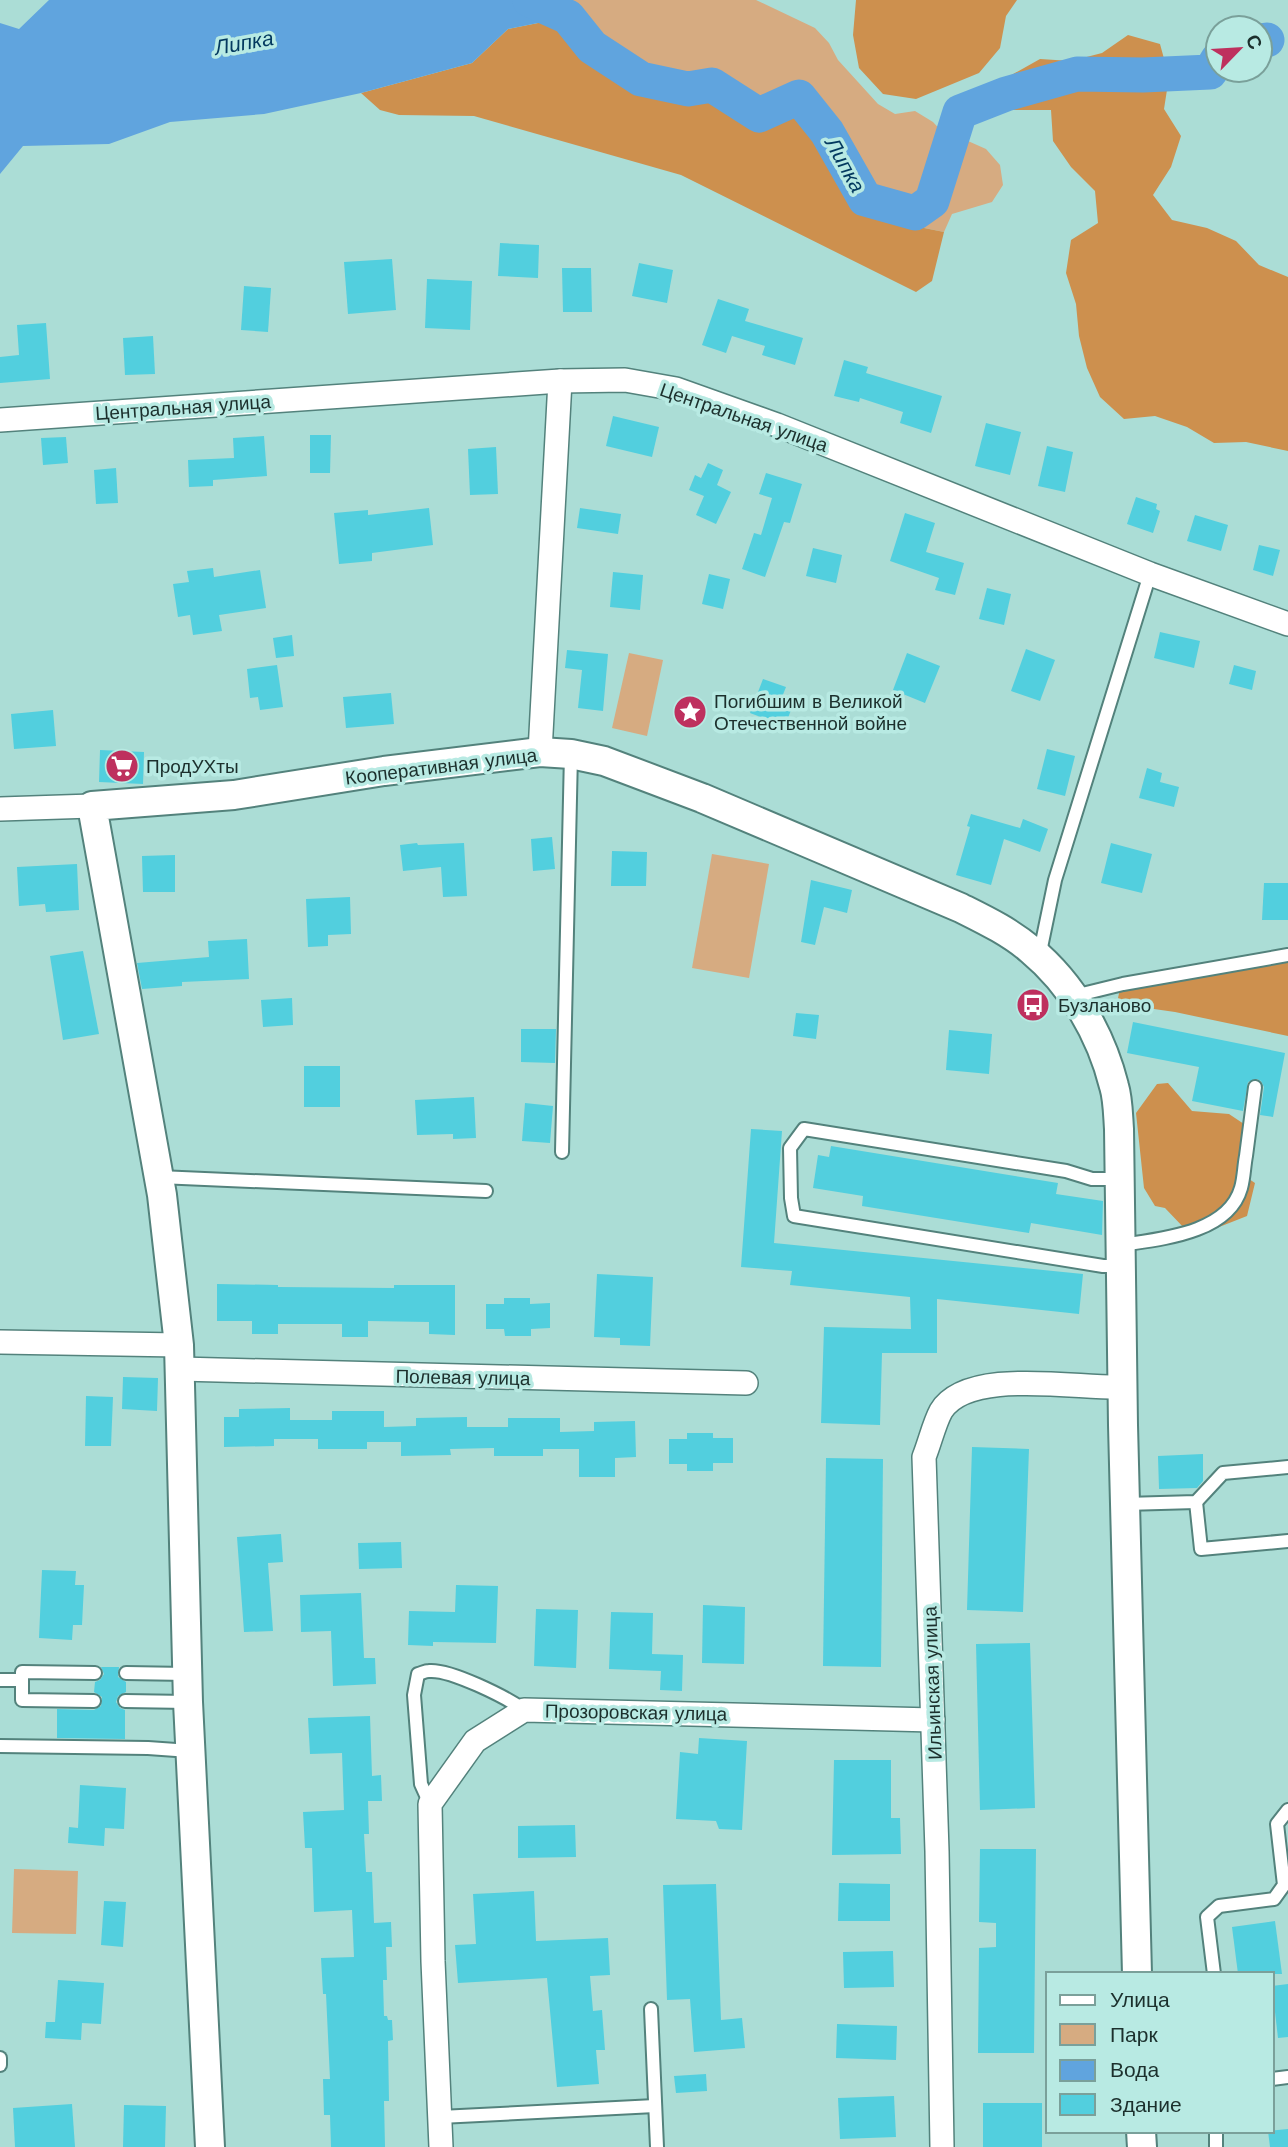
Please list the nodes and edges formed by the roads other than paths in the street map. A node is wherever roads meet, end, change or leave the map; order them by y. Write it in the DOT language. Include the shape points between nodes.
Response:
graph roads {
  1 [pos="559,381"];
  2 [pos="0,420"];
  3 [pos="1150,574"];
  4 [pos="1288,624"];
  5 [pos="540,752"];
  6 [pos="572,754"];
  7 [pos="92,806"];
  8 [pos="0,809"];
  9 [pos="1288,955"];
  10 [pos="1039,957"];
  11 [pos="1074,996"];
  12 [pos="1255,1087"];
  13 [pos="562,1152"];
  14 [pos="159,1177"];
  15 [pos="1120,1179"];
  16 [pos="486,1191"];
  17 [pos="1121,1255"];
  18 [pos="0,1342"];
  19 [pos="180,1357"];
  20 [pos="746,1383"];
  21 [pos="1122,1387"];
  22 [pos="1288,1467"];
  23 [pos="1196,1502"];
  24 [pos="1125,1504"];
  25 [pos="1288,1541"];
  26 [pos="94,1673"];
  27 [pos="126,1673"];
  28 [pos="187,1674"];
  29 [pos="22,1676"];
  30 [pos="0,1680"];
  31 [pos="94,1701"];
  32 [pos="125,1701"];
  33 [pos="188,1702"];
  34 [pos="524,1710"];
  35 [pos="933,1720"];
  36 [pos="0,1746"];
  37 [pos="190,1751"];
  38 [pos="430,1804"];
  39 [pos="1288,1810"];
  40 [pos="1137,1972"];
  41 [pos="1214,1972"];
  42 [pos="651,2009"];
  43 [pos="0,2058"];
  44 [pos="1,2065"];
  45 [pos="655,2106"];
  46 [pos="440,2117"];
  47 [pos="210,2147"];
  48 [pos="441,2147"];
  49 [pos="657,2147"];
  50 [pos="942,2147"];
  1 -- 2 [label="street, Центральная улица"];
  1 -- 3 [label="street, Центральная улица" via="625,380 676,389"];
  1 -- 5 [label="street"];
  3 -- 4 [label="street, Центральная улица"];
  3 -- 10 [label="lane" via="1055,880"];
  5 -- 6 [label="street, Кооперативная улица"];
  5 -- 7 [label="street, Кооперативная улица" via="234,795"];
  6 -- 10 [label="street, Кооперативная улица" via="604,761 702,798 961,908 997,926"];
  6 -- 13 [label="lane"];
  7 -- 8 [label="street, Кооперативная улица"];
  7 -- 14 [label="street"];
  9 -- 11 [label="lane"];
  10 -- 11 [label="street, Кооперативная улица"];
  11 -- 15 [label="street, Кооперативная улица" via="1104,1054 1115,1087"];
  12 -- 17 [label="lane" via="1241,1190 1232,1205 1196,1230"];
  14 -- 16 [label="lane"];
  14 -- 19 [label="street"];
  15 -- 17 [label="street, Кооперативная улица"];
  15 -- 17 [label="lane" via="1093,1179 804,1129 790,1148 794,1216 1103,1266"];
  17 -- 21 [label="street, Кооперативная улица"];
  18 -- 19 [label="street, Полевая улица"];
  19 -- 20 [label="street, Полевая улица"];
  19 -- 28 [label="street"];
  21 -- 24 [label="street, Кооперативная улица"];
  21 -- 35 [label="street, Ильинская улица" via="994,1384 962,1393 942,1410 924,1457"];
  22 -- 23 [label="lane" via="1223,1474"];
  23 -- 24 [label="lane"];
  23 -- 25 [label="lane" via="1201,1549"];
  24 -- 40 [label="street, Кооперативная улица"];
  26 -- 29 [label="lane"];
  27 -- 28 [label="lane"];
  28 -- 33 [label="street"];
  29 -- 30 [label="lane"];
  29 -- 31 [label="lane" via="22,1700"];
  32 -- 33 [label="lane"];
  33 -- 37 [label="street"];
  34 -- 35 [label="street, Прозоровская улица"];
  34 -- 38 [label="street, Прозоровская улица" via="475,1741"];
  34 -- 38 [label="lane" via="502,1695 450,1675 430,1670 418,1674 414,1695 421,1784"];
  35 -- 50 [label="street, Ильинская улица"];
  36 -- 37 [label="lane"];
  37 -- 47 [label="street"];
  38 -- 46 [label="street"];
  39 -- 41 [label="lane" via="1277,1824 1284,1885 1274,1899 1219,1906 1207,1917"];
  42 -- 45 [label="lane"];
  43 -- 44 [label="lane"];
  45 -- 46 [label="lane"];
  45 -- 49 [label="lane"];
  46 -- 48 [label="street"];
}
